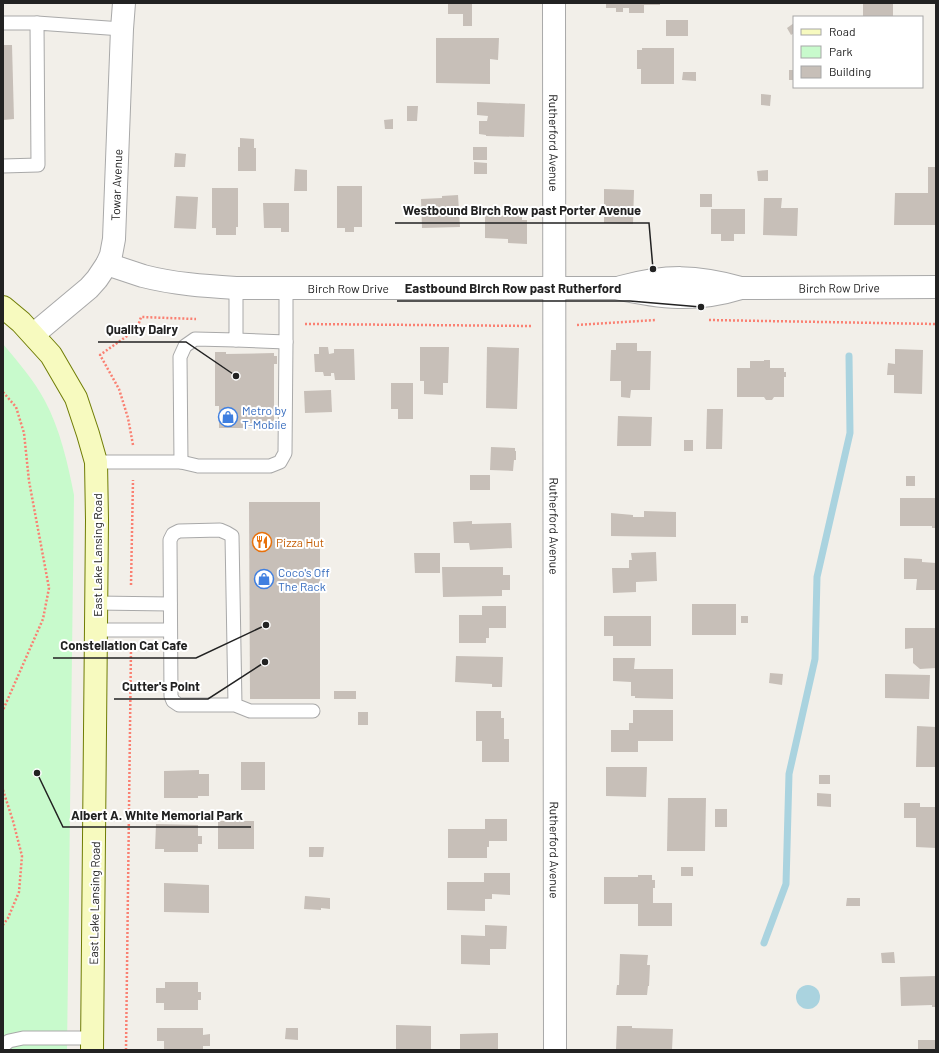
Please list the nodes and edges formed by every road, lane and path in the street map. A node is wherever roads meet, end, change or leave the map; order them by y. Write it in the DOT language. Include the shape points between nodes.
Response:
graph roads {
  1 [pos="124,3"];
  2 [pos="554,3"];
  3 [pos="3,23"];
  4 [pos="37,23"];
  5 [pos="122,29"];
  6 [pos="3,166"];
  7 [pos="107,264"];
  8 [pos="936,287"];
  9 [pos="236,288"];
  10 [pos="554,288"];
  11 [pos="286,289"];
  12 [pos="3,307"];
  13 [pos="200,319"];
  14 [pos="663,319"];
  15 [pos="702,320"];
  16 [pos="286,324"];
  17 [pos="936,324"];
  18 [pos="553,327"];
  19 [pos="34,334"];
  20 [pos="236,340"];
  21 [pos="286,342"];
  22 [pos="3,392"];
  23 [pos="96,462"];
  24 [pos="181,462"];
  25 [pos="133,463"];
  26 [pos="96,603"];
  27 [pos="131,603"];
  28 [pos="170,604"];
  29 [pos="96,630"];
  30 [pos="131,630"];
  31 [pos="170,630"];
  32 [pos="235,705"];
  33 [pos="3,710"];
  34 [pos="313,711"];
  35 [pos="3,790"];
  36 [pos="3,925"];
  37 [pos="92,1044"];
  38 [pos="3,1046"];
  39 [pos="126,1050"];
  40 [pos="554,1050"];
  1 -- 5 [label="street, Towar Avenue"];
  2 -- 10 [label="street, Rutherford Avenue"];
  3 -- 4 [label="lane"];
  4 -- 5 [label="lane"];
  4 -- 6 [label="lane" via="38,166"];
  5 -- 7 [label="street, Towar Avenue" via="114,239"];
  7 -- 9 [label="street, Birch Row Drive" via="169,281"];
  7 -- 19 [label="street, Towar Avenue" via="89,288"];
  8 -- 10 [label="street, Birch Row Drive" via="741,288 723,282 680,277 660,278 616,288"];
  9 -- 11 [label="street, Birch Row Drive"];
  9 -- 20 [label="lane"];
  10 -- 11 [label="street, Birch Row Drive"];
  10 -- 18 [label="street, Rutherford Avenue"];
  11 -- 16 [label="lane"];
  12 -- 19 [label="main road, East Lake Lansing Road"];
  13 -- 25 [label="path" via="141,317 137,329 100,355 120,389 133,442"];
  14 -- 18 [label="path"];
  15 -- 17 [label="path"];
  16 -- 18 [label="path"];
  16 -- 21 [label="lane"];
  18 -- 40 [label="street, Rutherford Avenue"];
  19 -- 23 [label="main road, East Lake Lansing Road" via="51,355 76,398"];
  20 -- 21 [label="lane"];
  20 -- 24 [label="lane" via="195,339 185,346 180,357"];
  21 -- 24 [label="lane" via="285,453 280,462 270,466 198,466"];
  22 -- 33 [label="path" via="16,407 24,433 29,481 49,588 43,620"];
  23 -- 25 [label="lane"];
  23 -- 26 [label="main road, East Lake Lansing Road"];
  24 -- 25 [label="lane"];
  25 -- 27 [label="path"];
  26 -- 27 [label="lane"];
  26 -- 29 [label="main road, East Lake Lansing Road"];
  27 -- 28 [label="lane"];
  28 -- 31 [label="lane"];
  28 -- 32 [label="lane" via="170,540 173,534 179,531 220,530 232,536"];
  29 -- 30 [label="lane"];
  29 -- 37 [label="main road, East Lake Lansing Road"];
  30 -- 31 [label="lane"];
  30 -- 39 [label="path"];
  31 -- 32 [label="lane" via="173,701 179,704"];
  32 -- 34 [label="lane" via="250,711"];
  35 -- 36 [label="path" via="22,856 19,892"];
  37 -- 38 [label="lane" via="23,1038 9,1041"];
}
